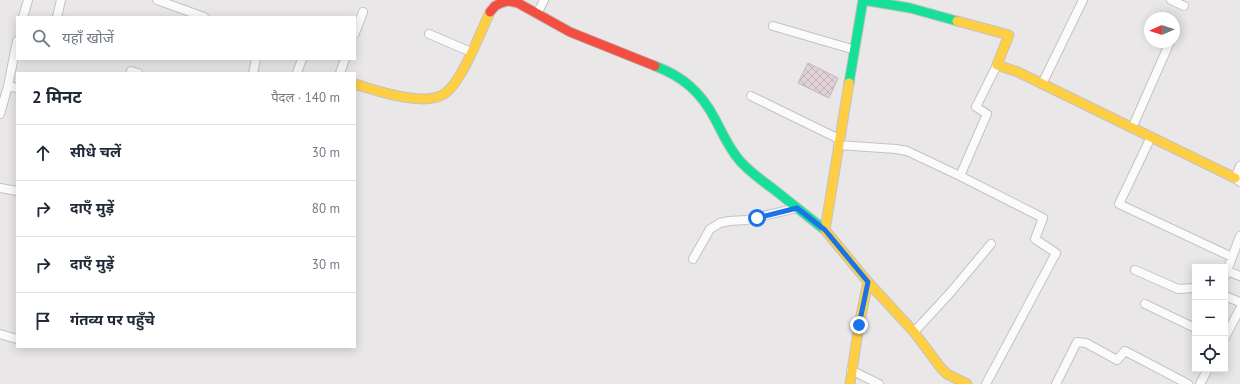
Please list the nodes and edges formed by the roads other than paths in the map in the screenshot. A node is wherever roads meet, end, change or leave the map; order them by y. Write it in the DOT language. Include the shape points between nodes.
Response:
graph roads {
  1 [pos="28,0"];
  2 [pos="61,0"];
  3 [pos="156,0"];
  4 [pos="544,0"];
  5 [pos="1083,0"];
  6 [pos="1171,0"];
  7 [pos="1184,6"];
  8 [pos="363,12"];
  9 [pos="537,14"];
  10 [pos="23,16"];
  11 [pos="57,16"];
  12 [pos="201,16"];
  13 [pos="773,26"];
  14 [pos="356,30"];
  15 [pos="429,34"];
  16 [pos="16,46"];
  17 [pos="1167,48"];
  18 [pos="854,50"];
  19 [pos="471,52"];
  20 [pos="256,60"];
  21 [pos="302,60"];
  22 [pos="345,60"];
  23 [pos="996,64"];
  24 [pos="253,72"];
  25 [pos="297,72"];
  26 [pos="340,72"];
  27 [pos="356,84"];
  28 [pos="1042,84"];
  29 [pos="8,86"];
  30 [pos="16,88"];
  31 [pos="751,96"];
  32 [pos="2,100"];
  33 [pos="0,114"];
  34 [pos="1132,128"];
  35 [pos="1150,137"];
  36 [pos="839,142"];
  37 [pos="1240,166"];
  38 [pos="960,176"];
  39 [pos="1237,180"];
  40 [pos="0,188"];
  41 [pos="16,191"];
  42 [pos="797,208"];
  43 [pos="825,230"];
  44 [pos="1240,236"];
  45 [pos="991,244"];
  46 [pos="1232,257"];
  47 [pos="693,260"];
  48 [pos="1228,268"];
  49 [pos="1135,270"];
  50 [pos="1228,273"];
  51 [pos="1240,276"];
  52 [pos="868,282"];
  53 [pos="1192,288"];
  54 [pos="1228,297"];
  55 [pos="1240,302"];
  56 [pos="1145,304"];
  57 [pos="1240,309"];
  58 [pos="1192,327"];
  59 [pos="914,332"];
  60 [pos="0,334"];
  61 [pos="1226,336"];
  62 [pos="16,339"];
  63 [pos="851,370"];
  64 [pos="1206,372"];
  65 [pos="850,384"];
  66 [pos="880,384"];
  67 [pos="967,384"];
  68 [pos="986,384"];
  69 [pos="1056,384"];
  70 [pos="1188,384"];
  71 [pos="1200,384"];
  1 -- 10 [label="street"];
  2 -- 11 [label="street"];
  3 -- 12 [label="street"];
  4 -- 9 [label="street"];
  5 -- 28 [label="street"];
  6 -- 7 [label="street"];
  8 -- 14 [label="street"];
  9 -- 19 [label="street" via="515,2 497,3 490,11"];
  9 -- 42 [label="street" via="570,32 661,68 682,79 702,98 732,152 759,178"];
  13 -- 18 [label="street"];
  15 -- 19 [label="street"];
  16 -- 29 [label="street"];
  17 -- 34 [label="street"];
  18 -- 23 [label="street" via="863,0 910,8 1009,35"];
  18 -- 36 [label="street"];
  19 -- 27 [label="street" via="450,90 440,97 430,99 400,96"];
  20 -- 24 [label="street"];
  21 -- 25 [label="street"];
  22 -- 26 [label="street"];
  23 -- 28 [label="street"];
  23 -- 38 [label="street" via="976,107 987,114"];
  28 -- 34 [label="street"];
  29 -- 30 [label="street"];
  29 -- 32 [label="street"];
  31 -- 36 [label="street"];
  32 -- 33 [label="street"];
  34 -- 35 [label="street"];
  35 -- 39 [label="street"];
  35 -- 46 [label="street" via="1120,204"];
  36 -- 38 [label="street" via="907,151"];
  36 -- 43 [label="street"];
  37 -- 39 [label="street"];
  38 -- 68 [label="street" via="1043,218 1035,239 1056,254"];
  40 -- 41 [label="street"];
  42 -- 43 [label="street"];
  42 -- 47 [label="street" via="752,219 720,223 710,229"];
  43 -- 52 [label="street"];
  44 -- 46 [label="street"];
  45 -- 59 [label="street"];
  46 -- 48 [label="street"];
  49 -- 53 [label="street" via="1178,288"];
  50 -- 51 [label="street"];
  52 -- 59 [label="street"];
  52 -- 63 [label="street"];
  54 -- 55 [label="street"];
  56 -- 58 [label="street"];
  57 -- 61 [label="street"];
  59 -- 67 [label="street" via="947,374"];
  60 -- 62 [label="street"];
  63 -- 65 [label="street"];
  63 -- 66 [label="street"];
  64 -- 71 [label="street"];
  69 -- 70 [label="street" via="1077,342 1086,343 1117,360 1125,350"];
}
